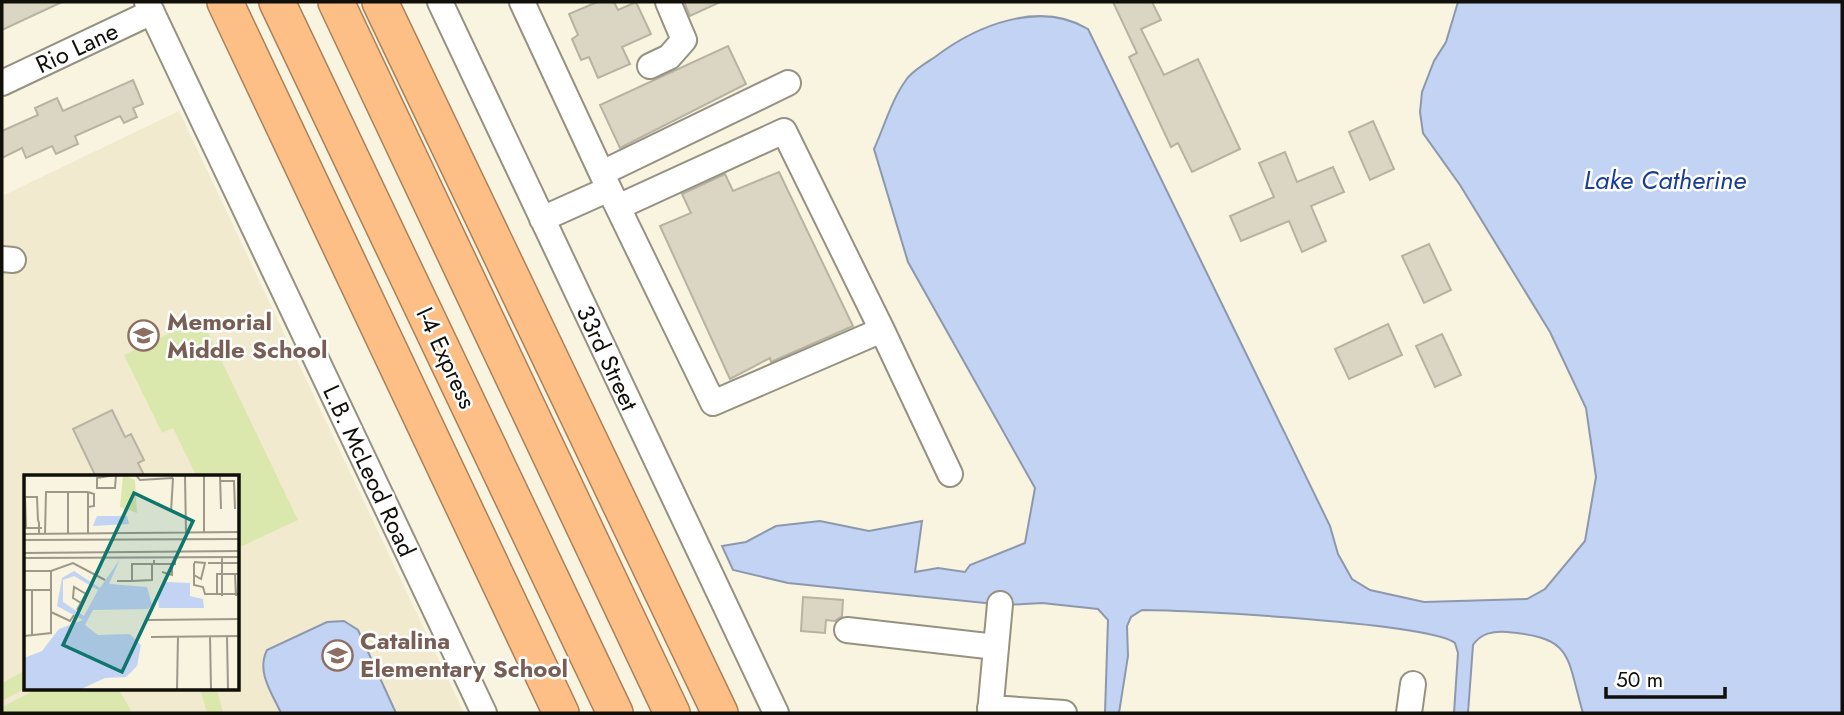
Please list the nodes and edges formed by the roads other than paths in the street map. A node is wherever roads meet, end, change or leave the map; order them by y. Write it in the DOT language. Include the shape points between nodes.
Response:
graph roads {
  1 [pos="226,2"];
  2 [pos="277,2"];
  3 [pos="337,2"];
  4 [pos="380,2"];
  5 [pos="523,2"];
  6 [pos="668,2"];
  7 [pos="445,4"];
  8 [pos="150,7"];
  9 [pos="650,66"];
  10 [pos="2,83"];
  11 [pos="788,83"];
  12 [pos="610,189"];
  13 [pos="542,219"];
  14 [pos="883,330"];
  15 [pos="950,474"];
  16 [pos="1000,604"];
  17 [pos="847,630"];
  18 [pos="996,647"];
  19 [pos="1413,684"];
  20 [pos="990,710"];
  21 [pos="484,713"];
  22 [pos="561,713"];
  23 [pos="615,713"];
  24 [pos="673,713"];
  25 [pos="720,713"];
  26 [pos="776,713"];
  27 [pos="1064,713"];
  28 [pos="1409,713"];
  1 -- 22 [label="highway"];
  2 -- 23 [label="highway, I-4 Express"];
  3 -- 24 [label="highway"];
  4 -- 25 [label="highway"];
  5 -- 12 [label="street"];
  6 -- 9 [label="street" via="684,40 669,57"];
  7 -- 13 [label="street, 33rd Street"];
  8 -- 10 [label="street, Rio Lane"];
  8 -- 21 [label="street, L.B. McLeod Road"];
  11 -- 12 [label="street"];
  12 -- 13 [label="street"];
  12 -- 14 [label="street" via="784,131"];
  12 -- 14 [label="street" via="713,403"];
  13 -- 26 [label="street, 33rd Street"];
  14 -- 15 [label="street"];
  16 -- 18 [label="street"];
  17 -- 18 [label="street"];
  18 -- 20 [label="street"];
  19 -- 28 [label="street"];
  20 -- 27 [label="street"];
}
